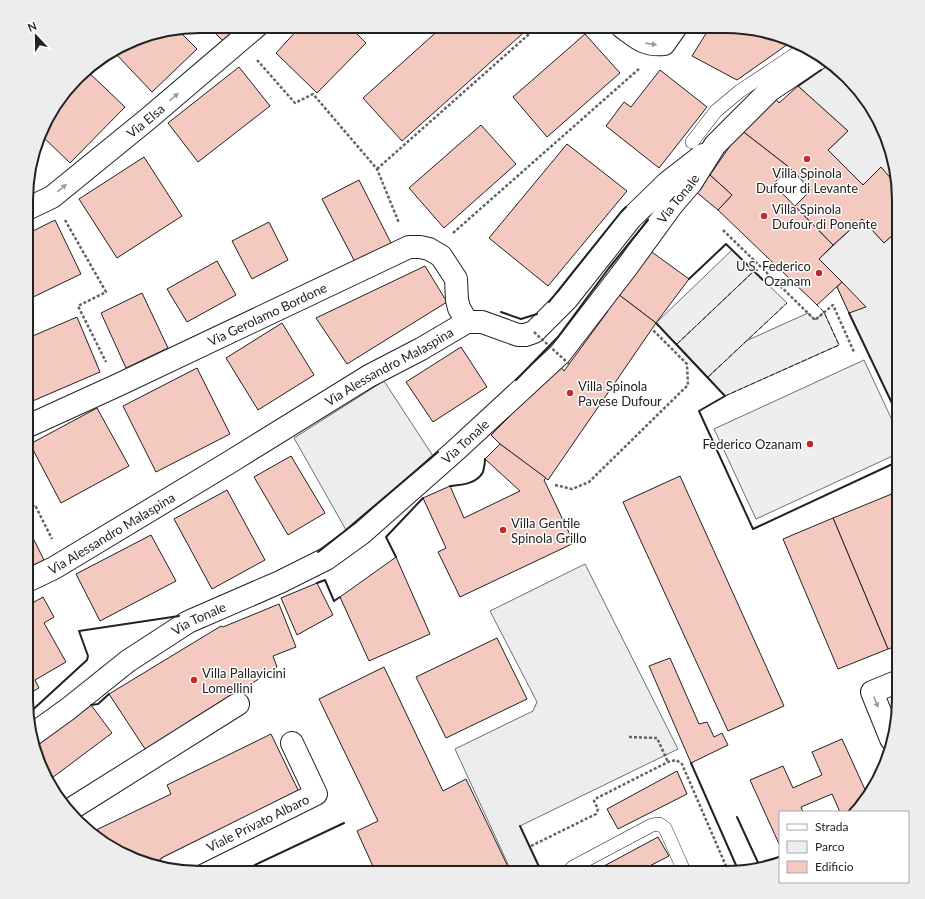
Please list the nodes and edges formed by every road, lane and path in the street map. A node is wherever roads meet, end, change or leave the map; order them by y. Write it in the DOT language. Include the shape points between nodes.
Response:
graph roads {
  1 [pos="250,33"];
  2 [pos="530,33"];
  3 [pos="630,33"];
  4 [pos="670,36"];
  5 [pos="241,41"];
  6 [pos="800,51"];
  7 [pos="815,59"];
  8 [pos="692,142"];
  9 [pos="715,145"];
  10 [pos="377,169"];
  11 [pos="52,197"];
  12 [pos="33,206"];
  13 [pos="723,230"];
  14 [pos="409,247"];
  15 [pos="441,256"];
  16 [pos="776,280"];
  17 [pos="769,286"];
  18 [pos="467,322"];
  19 [pos="652,329"];
  20 [pos="534,332"];
  21 [pos="854,352"];
  22 [pos="569,364"];
  23 [pos="118,385"];
  24 [pos="33,424"];
  25 [pos="555,485"];
  26 [pos="33,506"];
  27 [pos="54,568"];
  28 [pos="33,578"];
  29 [pos="892,684"];
  30 [pos="238,704"];
  31 [pos="36,731"];
  32 [pos="889,733"];
  33 [pos="629,736"];
  34 [pos="292,743"];
  35 [pos="668,762"];
  36 [pos="73,808"];
  37 [pos="531,846"];
  38 [pos="174,864"];
  39 [pos="574,866"];
  40 [pos="682,866"];
  41 [pos="726,866"];
  1 -- 5 [label="street, Via Elsa"];
  2 -- 10 [label="path"];
  3 -- 4 [label="street, one-way" via="643,42 654,45"];
  4 -- 15 [label="path" via="651,58 447,238"];
  5 -- 10 [label="path" via="295,103 313,94"];
  11 -- 5 [label="street, Via Elsa, one-way"];
  6 -- 8 [label="lane" via="740,91 716,111"];
  7 -- 9 [label="street, Via Tonale" via="770,90"];
  9 -- 20 [label="street" via="667,183 631,218 567,299"];
  9 -- 31 [label="street, Via Tonale" via="691,183 560,354 362,533 326,559 188,622 128,661"];
  10 -- 14 [label="path"];
  11 -- 12 [label="street, Via Elsa"];
  11 -- 23 [label="path" via="106,292 78,306"];
  13 -- 16 [label="path"];
  14 -- 15 [label="street" via="429,249"];
  14 -- 23 [label="street, Via Gerolamo Bordone"];
  15 -- 18 [label="street" via="456,279 459,308"];
  16 -- 17 [label="path"];
  16 -- 21 [label="path" via="816,320 833,305"];
  18 -- 20 [label="street, Via Alessandro Malaspina" via="482,322 518,335"];
  18 -- 27 [label="street, Via Alessandro Malaspina" via="369,376"];
  19 -- 25 [label="path" via="687,364 688,385 589,482 572,488"];
  20 -- 22 [label="path, bridge"];
  23 -- 24 [label="street, Via Gerolamo Bordone"];
  26 -- 27 [label="path" via="35,505 60,556 50,562"];
  27 -- 28 [label="street, Via Alessandro Malaspina"];
  29 -- 32 [label="street, one-way" via="872,692"];
  30 -- 36 [label="street"];
  33 -- 35 [label="path" via="657,738"];
  34 -- 38 [label="street, Viale Privato Albaro" via="316,794"];
  35 -- 37 [label="path" via="595,799 594,803 598,809 596,814"];
  35 -- 41 [label="path" via="676,760 682,764"];
  39 -- 40 [label="lane" via="652,825 659,824 665,828"];
}
